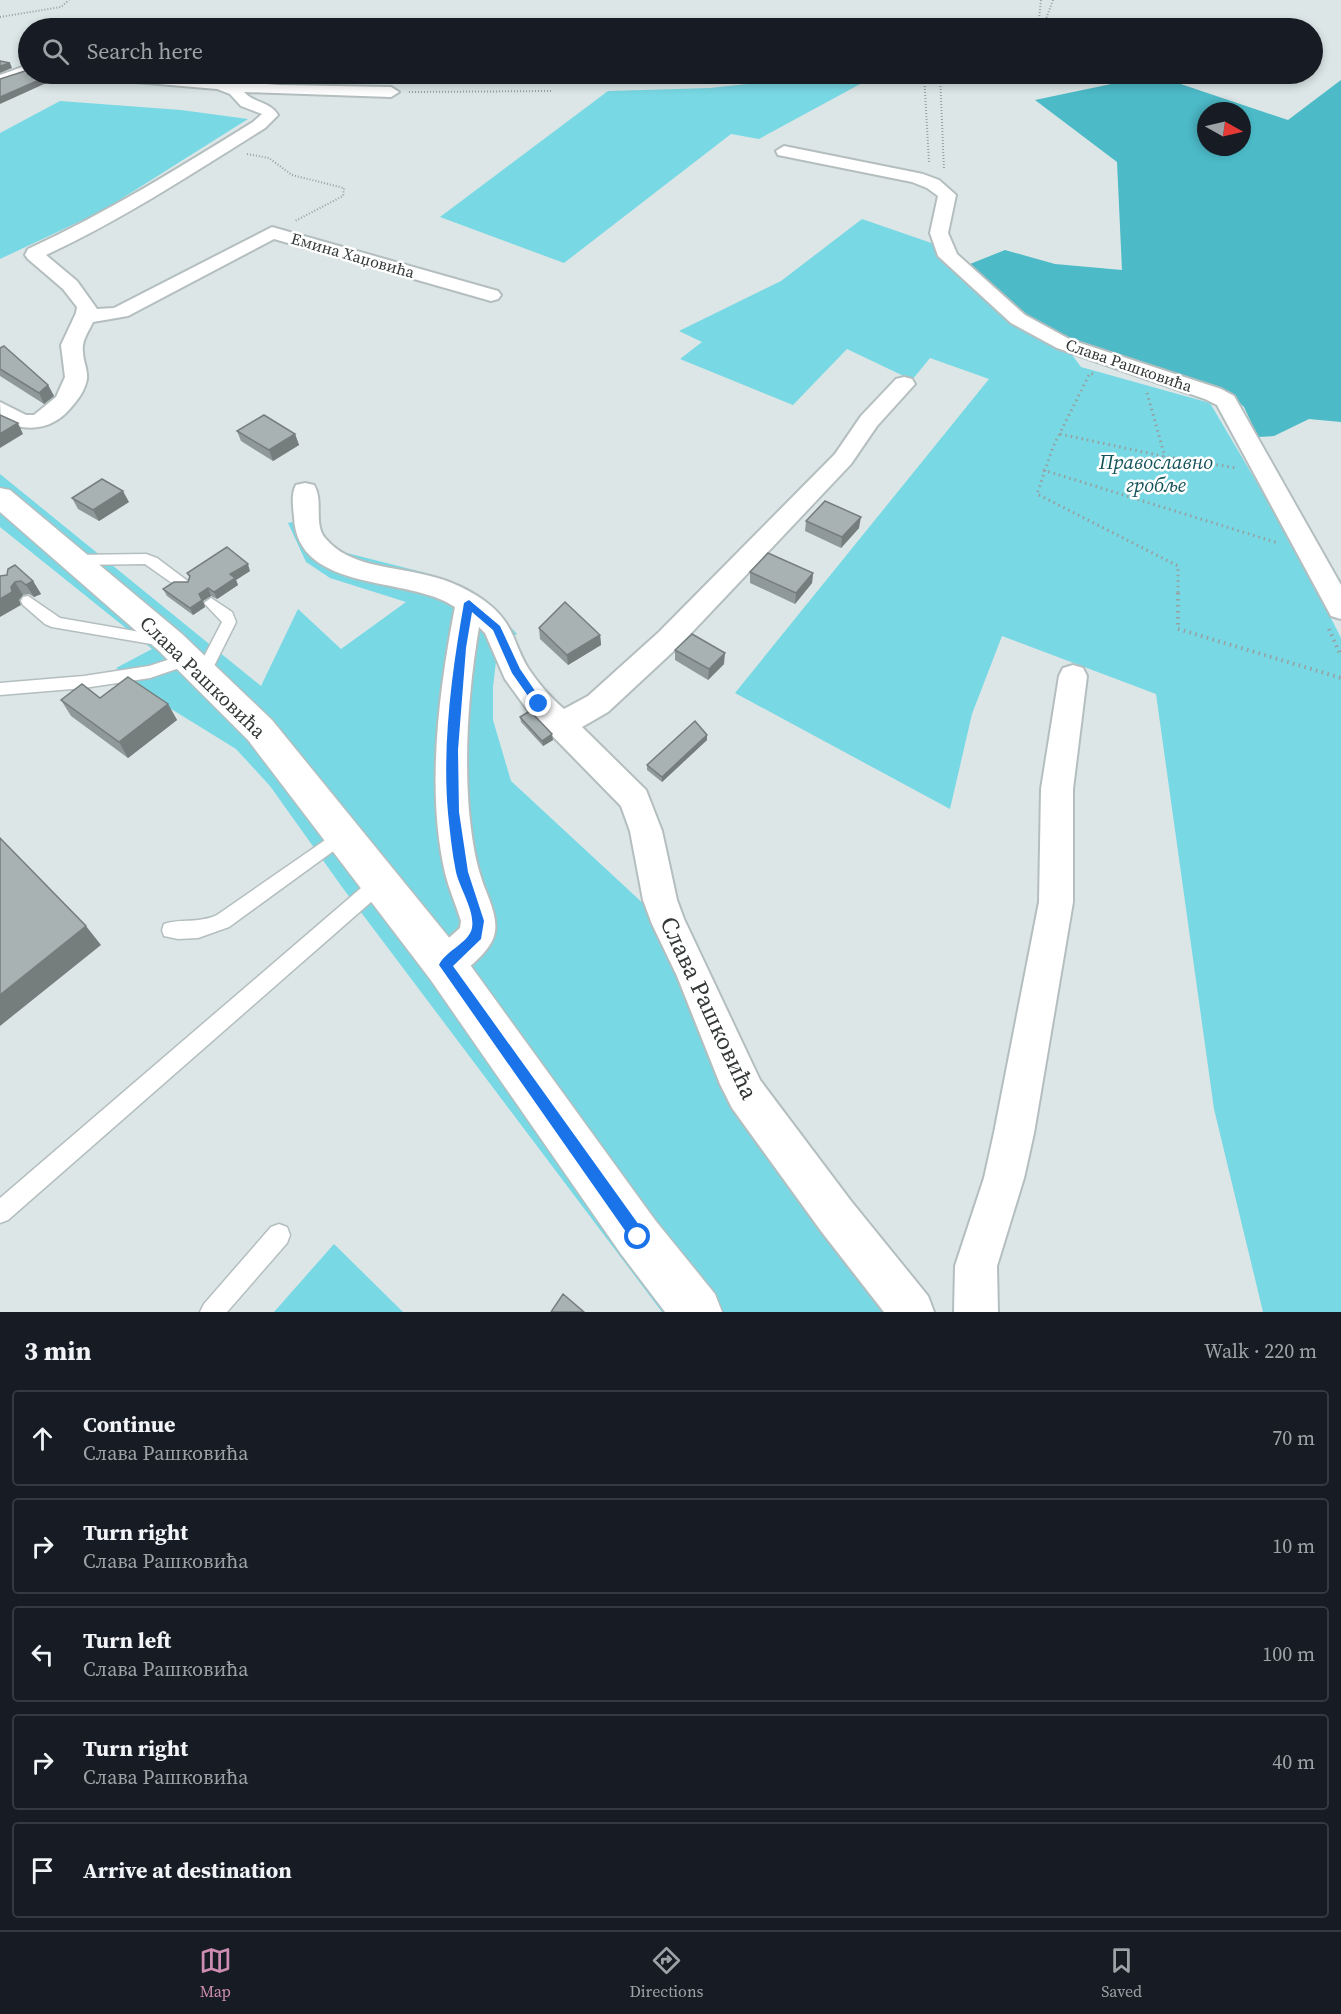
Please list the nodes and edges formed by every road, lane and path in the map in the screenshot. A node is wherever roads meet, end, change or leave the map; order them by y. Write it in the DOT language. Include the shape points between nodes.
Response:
graph roads {
  1 [pos="69,0"];
  2 [pos="1041,0"];
  3 [pos="1053,0"];
  4 [pos="0,17"];
  5 [pos="1039,18"];
  6 [pos="1048,18"];
  7 [pos="10,61"];
  8 [pos="18,64"];
  9 [pos="18,72"];
  10 [pos="0,80"];
  11 [pos="216,84"];
  12 [pos="223,84"];
  13 [pos="924,84"];
  14 [pos="940,84"];
  15 [pos="551,91"];
  16 [pos="390,92"];
  17 [pos="220,149"];
  18 [pos="784,151"];
  19 [pos="947,195"];
  20 [pos="272,233"];
  21 [pos="491,295"];
  22 [pos="85,321"];
  23 [pos="1090,373"];
  24 [pos="904,384"];
  25 [pos="1146,389"];
  26 [pos="0,409"];
  27 [pos="1060,434"];
  28 [pos="1165,457"];
  29 [pos="1239,468"];
  30 [pos="1043,470"];
  31 [pos="305,491"];
  32 [pos="0,497"];
  33 [pos="1310,553"];
  34 [pos="74,560"];
  35 [pos="184,585"];
  36 [pos="28,601"];
  37 [pos="212,603"];
  38 [pos="469,603"];
  39 [pos="1341,609"];
  40 [pos="187,658"];
  41 [pos="1074,676"];
  42 [pos="1341,678"];
  43 [pos="0,689"];
  44 [pos="558,723"];
  45 [pos="344,834"];
  46 [pos="381,882"];
  47 [pos="171,930"];
  48 [pos="445,965"];
  49 [pos="0,1212"];
  50 [pos="279,1235"];
  51 [pos="212,1312"];
  52 [pos="697,1312"];
  53 [pos="912,1312"];
  54 [pos="976,1312"];
  1 -- 4 [label="path" via="61,7"];
  2 -- 5 [label="path"];
  3 -- 6 [label="path"];
  7 -- 8 [label="street"];
  9 -- 10 [label="street"];
  11 -- 17 [label="street" via="234,91 246,103 270,112 259,125"];
  12 -- 16 [label="street" via="279,90"];
  13 -- 19 [label="path" via="927,158"];
  14 -- 19 [label="path"];
  15 -- 16 [label="path"];
  17 -- 20 [label="path" via="269,158 292,175 344,188 343,196"];
  17 -- 22 [label="street" via="85,229 35,253 70,285 87,307"];
  18 -- 19 [label="street" via="917,178"];
  19 -- 33 [label="street, Слава Рашковића" via="939,233 948,256 1018,319 1064,344 1226,401"];
  20 -- 21 [label="street, Емина Хаџовића"];
  20 -- 22 [label="street, Емина Хаџовића" via="121,312"];
  22 -- 26 [label="street" via="72,346 76,380 62,405 48,418 36,422 12,418"];
  23 -- 27 [label="path"];
  24 -- 44 [label="street" via="869,421 843,459 669,639 598,704"];
  25 -- 28 [label="path"];
  27 -- 28 [label="path"];
  27 -- 30 [label="path"];
  28 -- 29 [label="path"];
  30 -- 33 [label="path"];
  30 -- 42 [label="path" via="1037,494 1178,566 1178,629"];
  31 -- 38 [label="street, Слава Рашковића" via="307,529 331,559 362,571 426,584"];
  32 -- 34 [label="main road, Слава Рашковића"];
  33 -- 39 [label="street, Слава Рашковића"];
  34 -- 35 [label="lane" via="146,559"];
  34 -- 40 [label="main road, Слава Рашковића"];
  36 -- 40 [label="lane" via="57,623"];
  37 -- 40 [label="lane" via="229,622"];
  38 -- 44 [label="street, Слава Рашковића" via="497,628 515,671"];
  38 -- 48 [label="street" via="461,648 452,777 462,872 478,921 477,935"];
  40 -- 43 [label="lane" via="150,672"];
  40 -- 45 [label="main road, Слава Рашковића" via="260,730"];
  41 -- 54 [label="street" via="1057,789 1056,902 1014,1133 976,1266"];
  44 -- 53 [label="street, Слава Рашковића" via="635,799 669,924 746,1094"];
  45 -- 46 [label="main road, Слава Рашковића"];
  45 -- 47 [label="lane" via="223,921 193,932"];
  46 -- 48 [label="main road, Слава Рашковића"];
  46 -- 49 [label="lane"];
  48 -- 52 [label="main road, Слава Рашковића" via="638,1237"];
  50 -- 51 [label="lane"];
}
